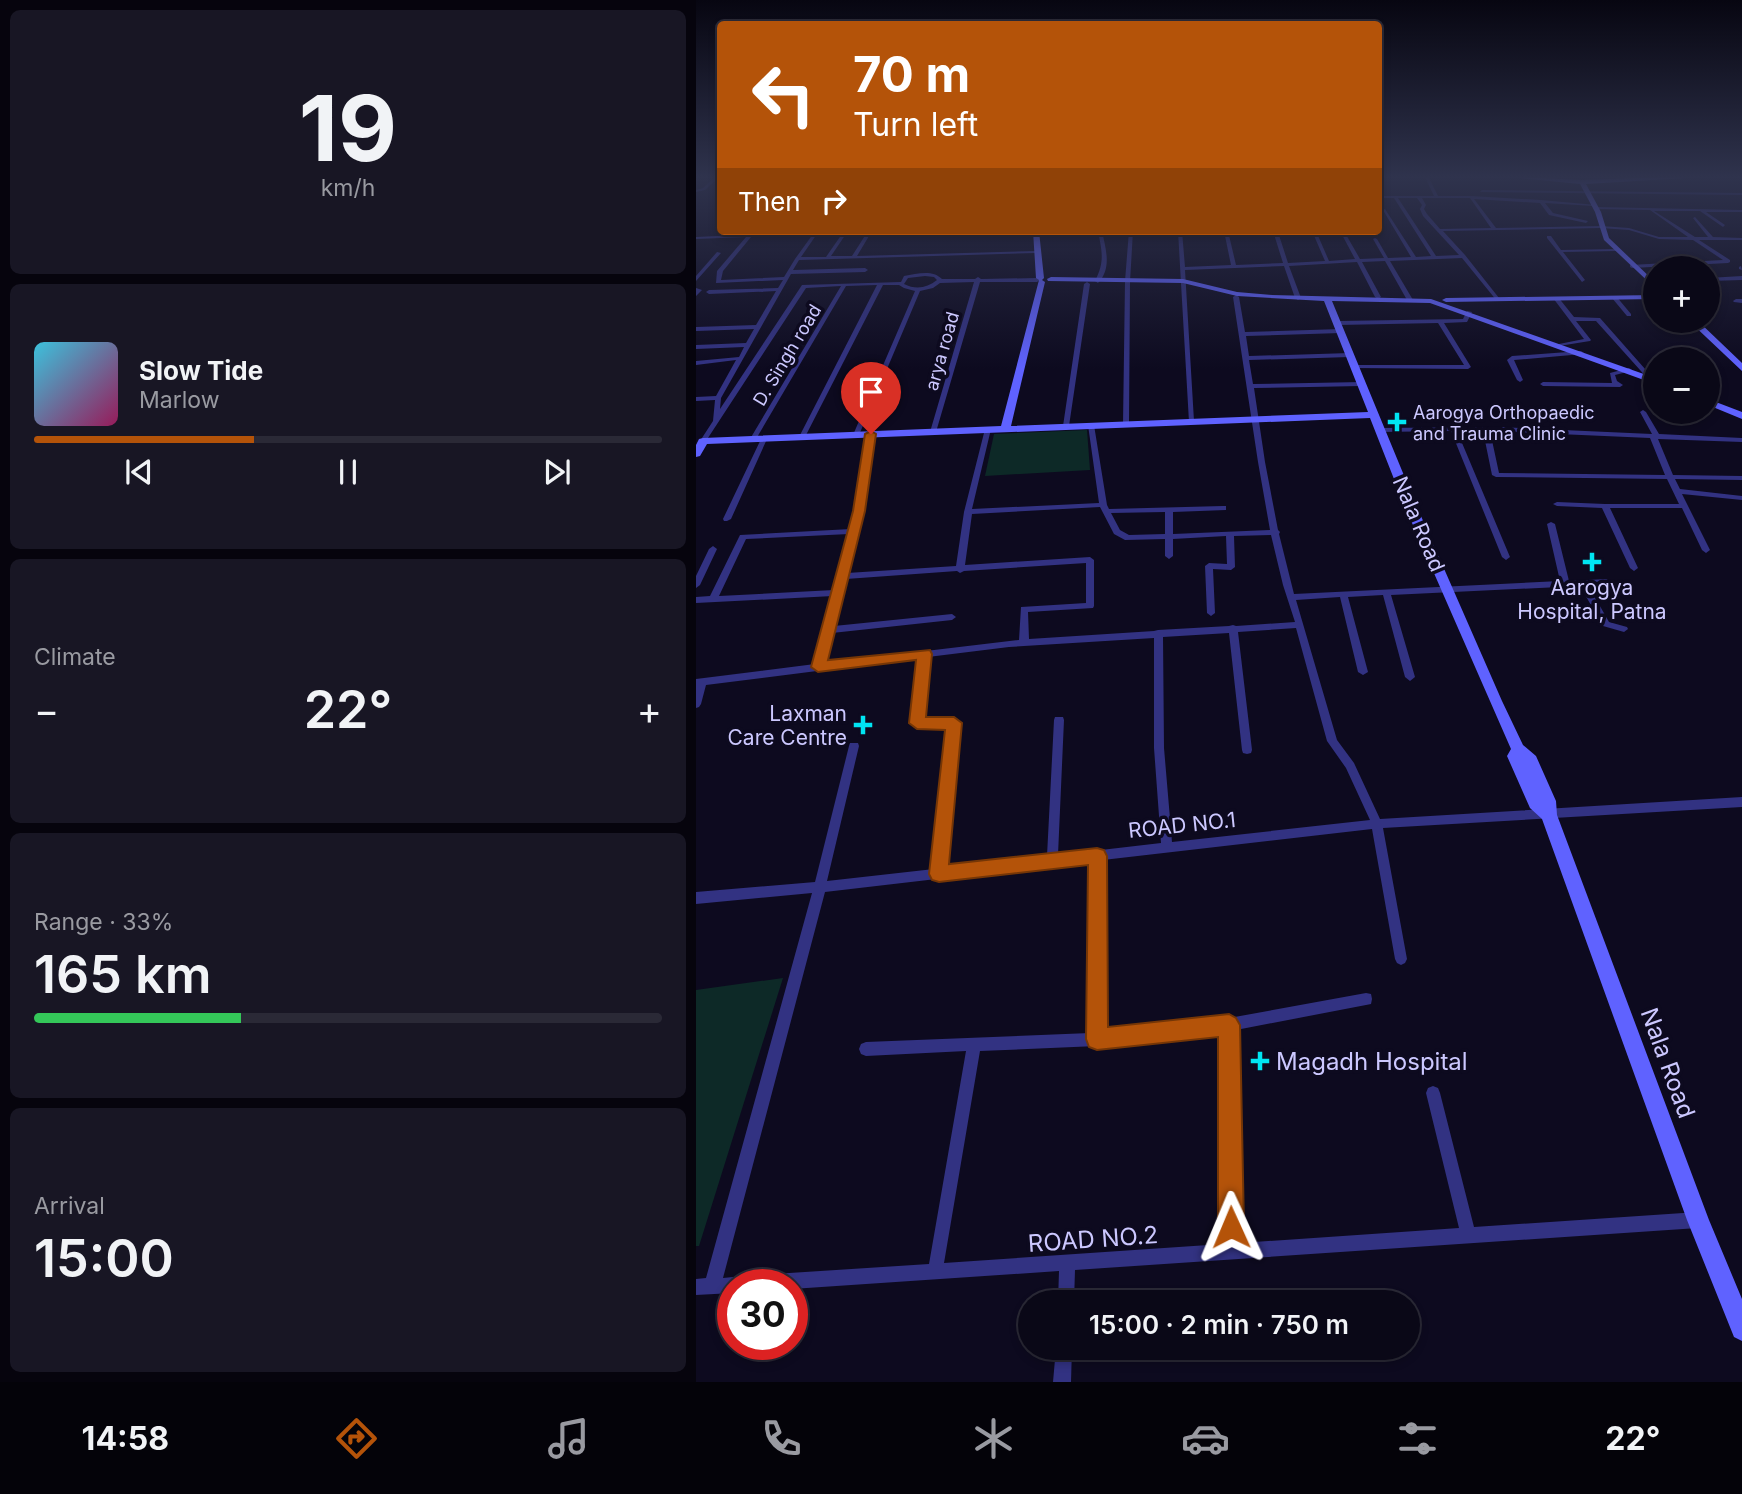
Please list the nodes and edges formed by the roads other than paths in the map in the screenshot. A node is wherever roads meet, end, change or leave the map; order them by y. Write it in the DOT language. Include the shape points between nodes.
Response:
graph roads {
  1 [pos="746,240"];
  2 [pos="811,240"];
  3 [pos="840,240"];
  4 [pos="864,240"];
  5 [pos="1037,240"];
  6 [pos="1039,240"];
  7 [pos="1103,240"];
  8 [pos="1130,240"];
  9 [pos="1180,240"];
  10 [pos="1228,240"];
  11 [pos="1278,240"];
  12 [pos="1318,240"];
  13 [pos="1347,240"];
  14 [pos="1376,240"];
  15 [pos="1403,240"];
  16 [pos="1424,240"];
  17 [pos="1448,240"];
  18 [pos="1552,240"];
  19 [pos="1610,240"];
  20 [pos="1696,240"];
  21 [pos="1616,250"];
  22 [pos="1560,251"];
  23 [pos="1036,252"];
  24 [pos="719,253"];
  25 [pos="1462,257"];
  26 [pos="828,258"];
  27 [pos="853,258"];
  28 [pos="1435,258"];
  29 [pos="797,259"];
  30 [pos="1415,259"];
  31 [pos="1387,260"];
  32 [pos="1359,261"];
  33 [pos="1328,263"];
  34 [pos="1285,264"];
  35 [pos="1632,266"];
  36 [pos="1234,267"];
  37 [pos="1182,269"];
  38 [pos="865,270"];
  39 [pos="789,275"];
  40 [pos="1643,275"];
  41 [pos="719,277"];
  42 [pos="696,278"];
  43 [pos="1741,278"];
  44 [pos="978,279"];
  45 [pos="1044,279"];
  46 [pos="1720,279"];
  47 [pos="1582,280"];
  48 [pos="939,281"];
  49 [pos="1098,282"];
  50 [pos="1128,282"];
  51 [pos="1183,282"];
  52 [pos="881,283"];
  53 [pos="900,283"];
  54 [pos="1087,284"];
  55 [pos="845,285"];
  56 [pos="804,286"];
  57 [pos="782,288"];
  58 [pos="918,289"];
  59 [pos="709,292"];
  60 [pos="1236,296"];
  61 [pos="1614,297"];
  62 [pos="1643,297"];
  63 [pos="1272,298"];
  64 [pos="1299,298"];
  65 [pos="1378,298"];
  66 [pos="1556,298"];
  67 [pos="1327,299"];
  68 [pos="1411,299"];
  69 [pos="1497,299"];
  70 [pos="1430,300"];
  71 [pos="1469,312"];
  72 [pos="1629,315"];
  73 [pos="1571,319"];
  74 [pos="1440,321"];
  75 [pos="759,327"];
  76 [pos="1339,327"];
  77 [pos="696,329"];
  78 [pos="1705,333"];
  79 [pos="1243,334"];
  80 [pos="748,345"];
  81 [pos="1562,345"];
  82 [pos="696,347"];
  83 [pos="1582,353"];
  84 [pos="1350,355"];
  85 [pos="742,358"];
  86 [pos="1248,358"];
  87 [pos="696,363"];
  88 [pos="1355,367"];
  89 [pos="1741,368"];
  90 [pos="1643,369"];
  91 [pos="1629,370"];
  92 [pos="1643,376"];
  93 [pos="1520,380"];
  94 [pos="1362,384"];
  95 [pos="1543,384"];
  96 [pos="1252,386"];
  97 [pos="718,398"];
  98 [pos="696,400"];
  99 [pos="1720,407"];
  100 [pos="1374,415"];
  101 [pos="1741,416"];
  102 [pos="1256,418"];
  103 [pos="716,421"];
  104 [pos="1191,421"];
  105 [pos="1126,424"];
  106 [pos="1649,424"];
  107 [pos="1091,425"];
  108 [pos="1066,426"];
  109 [pos="988,429"];
  110 [pos="1005,429"];
  111 [pos="1453,429"];
  112 [pos="1486,429"];
  113 [pos="1380,430"];
  114 [pos="933,432"];
  115 [pos="871,434"];
  116 [pos="856,435"];
  117 [pos="802,437"];
  118 [pos="1655,437"];
  119 [pos="758,439"];
  120 [pos="1741,440"];
  121 [pos="703,441"];
  122 [pos="696,454"];
  123 [pos="1670,477"];
  124 [pos="1741,478"];
  125 [pos="1677,491"];
  126 [pos="1737,497"];
  127 [pos="1557,505"];
  128 [pos="1605,506"];
  129 [pos="1684,506"];
  130 [pos="1105,508"];
  131 [pos="1223,508"];
  132 [pos="1741,508"];
  133 [pos="1168,510"];
  134 [pos="968,512"];
  135 [pos="727,519"];
  136 [pos="1551,524"];
  137 [pos="854,531"];
  138 [pos="1276,532"];
  139 [pos="1230,534"];
  140 [pos="1168,535"];
  141 [pos="713,549"];
  142 [pos="1706,551"];
  143 [pos="1169,556"];
  144 [pos="1506,557"];
  145 [pos="1634,568"];
  146 [pos="960,570"];
  147 [pos="841,576"];
  148 [pos="1604,582"];
  149 [pos="1565,583"];
  150 [pos="1583,583"];
  151 [pos="696,585"];
  152 [pos="1447,588"];
  153 [pos="1386,592"];
  154 [pos="837,593"];
  155 [pos="1343,594"];
  156 [pos="1290,597"];
  157 [pos="713,599"];
  158 [pos="696,600"];
  159 [pos="1210,613"];
  160 [pos="952,617"];
  161 [pos="1300,625"];
  162 [pos="1233,628"];
  163 [pos="1624,629"];
  164 [pos="828,630"];
  165 [pos="1158,633"];
  166 [pos="1024,643"];
  167 [pos="924,654"];
  168 [pos="818,667"];
  169 [pos="1363,672"];
  170 [pos="1410,677"];
  171 [pos="699,682"];
  172 [pos="696,704"];
  173 [pos="1059,720"];
  174 [pos="854,746"];
  175 [pos="1247,750"];
  176 [pos="1741,802"];
  177 [pos="1549,815"];
  178 [pos="1377,824"];
  179 [pos="1167,848"];
  180 [pos="1097,856"];
  181 [pos="1052,861"];
  182 [pos="939,874"];
  183 [pos="820,887"];
  184 [pos="696,898"];
  185 [pos="1401,959"];
  186 [pos="1366,999"];
  187 [pos="1229,1025"];
  188 [pos="1097,1039"];
  189 [pos="974,1044"];
  190 [pos="866,1049"];
  191 [pos="1433,1093"];
  192 [pos="1698,1220"];
  193 [pos="1469,1236"];
  194 [pos="1231,1252"];
  195 [pos="1067,1263"];
  196 [pos="935,1272"];
  197 [pos="808,1280"];
  198 [pos="704,1287"];
  199 [pos="1066,1290"];
  200 [pos="1736,1303"];
  201 [pos="1741,1329"];
  202 [pos="1063,1360"];
  203 [pos="1062,1382"];
  1 -- 41 [label="street"];
  2 -- 29 [label="street"];
  3 -- 26 [label="street"];
  4 -- 27 [label="street"];
  5 -- 23 [label="main road"];
  6 -- 45 [label="main road"];
  7 -- 49 [label="street" via="1106,266"];
  8 -- 50 [label="street"];
  9 -- 37 [label="street"];
  10 -- 36 [label="street"];
  11 -- 34 [label="street"];
  12 -- 33 [label="street"];
  13 -- 32 [label="street"];
  14 -- 31 [label="street"];
  15 -- 30 [label="street"];
  16 -- 28 [label="street"];
  17 -- 25 [label="street"];
  18 -- 22 [label="street"];
  19 -- 21 [label="main road"];
  20 -- 35 [label="street" via="1728,261"];
  21 -- 22 [label="street"];
  21 -- 35 [label="main road"];
  22 -- 47 [label="street"];
  23 -- 27 [label="street"];
  23 -- 45 [label="main road"];
  24 -- 42 [label="street"];
  25 -- 28 [label="street"];
  25 -- 69 [label="street"];
  26 -- 27 [label="street"];
  26 -- 29 [label="street"];
  28 -- 30 [label="street"];
  29 -- 39 [label="street"];
  30 -- 31 [label="street"];
  31 -- 32 [label="street"];
  31 -- 68 [label="street"];
  32 -- 33 [label="street"];
  32 -- 65 [label="street"];
  33 -- 34 [label="street"];
  34 -- 36 [label="street"];
  34 -- 64 [label="street"];
  35 -- 40 [label="main road"];
  36 -- 37 [label="street"];
  37 -- 51 [label="street"];
  38 -- 39 [label="street"];
  39 -- 41 [label="street" via="718,282"];
  39 -- 57 [label="street"];
  41 -- 42 [label="street"];
  43 -- 46 [label="street"];
  44 -- 45 [label="street"];
  44 -- 48 [label="street"];
  44 -- 114 [label="street, arya road"];
  45 -- 49 [label="main road"];
  45 -- 54 [label="main road"];
  45 -- 110 [label="main road"];
  48 -- 53 [label="street" via="925,274 906,277"];
  48 -- 58 [label="street"];
  49 -- 50 [label="main road"];
  50 -- 51 [label="main road"];
  50 -- 54 [label="main road"];
  50 -- 105 [label="street"];
  51 -- 60 [label="main road"];
  51 -- 63 [label="main road"];
  51 -- 104 [label="street"];
  52 -- 53 [label="street"];
  52 -- 55 [label="street"];
  52 -- 117 [label="street"];
  53 -- 58 [label="street"];
  54 -- 108 [label="street"];
  55 -- 56 [label="street"];
  55 -- 119 [label="street, D. Singh road"];
  56 -- 57 [label="street"];
  56 -- 103 [label="street"];
  57 -- 59 [label="street"];
  57 -- 75 [label="street"];
  58 -- 116 [label="street"];
  60 -- 63 [label="main road"];
  60 -- 79 [label="street"];
  61 -- 62 [label="main road"];
  61 -- 66 [label="main road"];
  61 -- 72 [label="street"];
  63 -- 64 [label="main road"];
  63 -- 67 [label="main road"];
  64 -- 67 [label="main road"];
  65 -- 67 [label="main road"];
  65 -- 68 [label="main road"];
  66 -- 69 [label="main road"];
  66 -- 73 [label="street"];
  67 -- 68 [label="main road"];
  67 -- 76 [label="main road, Nala Road"];
  68 -- 70 [label="main road"];
  69 -- 70 [label="main road"];
  70 -- 71 [label="main road"];
  71 -- 74 [label="street" via="1465,321"];
  71 -- 81 [label="main road"];
  73 -- 81 [label="street" via="1588,341"];
  73 -- 90 [label="street" via="1598,319"];
  74 -- 76 [label="street"];
  74 -- 88 [label="street" via="1468,367"];
  75 -- 77 [label="street"];
  75 -- 80 [label="street"];
  76 -- 79 [label="street"];
  76 -- 84 [label="main road, Nala Road"];
  78 -- 89 [label="main road"];
  79 -- 86 [label="street"];
  80 -- 82 [label="street"];
  80 -- 85 [label="street"];
  81 -- 83 [label="main road"];
  83 -- 91 [label="main road"];
  83 -- 93 [label="street" via="1512,358"];
  84 -- 86 [label="street"];
  84 -- 88 [label="main road, Nala Road"];
  85 -- 87 [label="street"];
  85 -- 97 [label="street"];
  86 -- 96 [label="street"];
  88 -- 94 [label="main road, Nala Road"];
  91 -- 92 [label="main road"];
  91 -- 95 [label="street" via="1612,374 1620,385"];
  94 -- 96 [label="street"];
  94 -- 100 [label="main road, Nala Road"];
  96 -- 102 [label="street"];
  97 -- 98 [label="street"];
  97 -- 103 [label="street"];
  99 -- 101 [label="main road"];
  100 -- 102 [label="main road"];
  100 -- 113 [label="main road, Nala Road"];
  102 -- 104 [label="main road"];
  102 -- 138 [label="street"];
  103 -- 121 [label="street"];
  104 -- 105 [label="main road"];
  105 -- 107 [label="main road"];
  106 -- 118 [label="street"];
  107 -- 108 [label="main road"];
  107 -- 130 [label="street"];
  108 -- 110 [label="main road"];
  109 -- 110 [label="main road"];
  109 -- 114 [label="main road"];
  109 -- 134 [label="street"];
  111 -- 112 [label="street"];
  111 -- 113 [label="street"];
  111 -- 144 [label="street"];
  112 -- 118 [label="street"];
  112 -- 123 [label="street" via="1496,475"];
  113 -- 152 [label="main road, Nala Road"];
  114 -- 115 [label="main road"];
  115 -- 116 [label="main road"];
  115 -- 137 [label="street"];
  116 -- 117 [label="main road"];
  117 -- 119 [label="main road"];
  118 -- 120 [label="street"];
  118 -- 123 [label="street"];
  119 -- 121 [label="main road"];
  119 -- 135 [label="street, D. Singh road"];
  121 -- 122 [label="main road"];
  123 -- 124 [label="street"];
  123 -- 125 [label="street"];
  125 -- 126 [label="street"];
  125 -- 129 [label="street"];
  126 -- 132 [label="street"];
  127 -- 128 [label="street"];
  128 -- 129 [label="street"];
  128 -- 145 [label="street"];
  129 -- 142 [label="street"];
  130 -- 133 [label="street"];
  130 -- 134 [label="street"];
  130 -- 140 [label="street" via="1117,532 1128,538"];
  131 -- 133 [label="street"];
  133 -- 140 [label="street"];
  134 -- 146 [label="street"];
  136 -- 149 [label="street"];
  137 -- 147 [label="street"];
  137 -- 157 [label="street" via="743,537"];
  138 -- 139 [label="street"];
  138 -- 156 [label="street"];
  139 -- 140 [label="street"];
  139 -- 159 [label="street" via="1231,567 1209,566"];
  140 -- 143 [label="street"];
  141 -- 151 [label="street"];
  146 -- 147 [label="street"];
  146 -- 166 [label="street" via="1090,560 1090,606 1024,609"];
  147 -- 154 [label="street"];
  148 -- 150 [label="street"];
  149 -- 150 [label="street"];
  149 -- 152 [label="street"];
  150 -- 163 [label="street" via="1606,624"];
  152 -- 153 [label="street"];
  152 -- 177 [label="main road, Nala Road" via="1518,748 1515,756 1536,803"];
  153 -- 155 [label="street"];
  153 -- 170 [label="street"];
  154 -- 157 [label="street"];
  154 -- 164 [label="street"];
  155 -- 156 [label="street"];
  155 -- 169 [label="street"];
  156 -- 161 [label="street"];
  157 -- 158 [label="street"];
  160 -- 164 [label="street"];
  161 -- 162 [label="street"];
  161 -- 178 [label="street" via="1332,741 1350,766"];
  162 -- 165 [label="street"];
  162 -- 175 [label="street"];
  164 -- 168 [label="street"];
  165 -- 166 [label="street"];
  165 -- 179 [label="street" via="1159,748"];
  166 -- 167 [label="street"];
  167 -- 168 [label="street"];
  167 -- 182 [label="street" via="917,723 954,723"];
  168 -- 171 [label="street"];
  171 -- 172 [label="street"];
  173 -- 181 [label="street"];
  174 -- 183 [label="street"];
  176 -- 177 [label="street, ROAD NO.1"];
  177 -- 178 [label="street, ROAD NO.1"];
  177 -- 192 [label="main road, Nala Road"];
  178 -- 179 [label="street, ROAD NO.1"];
  178 -- 185 [label="street"];
  179 -- 180 [label="street, ROAD NO.1"];
  180 -- 181 [label="street, ROAD NO.1"];
  180 -- 188 [label="street"];
  181 -- 182 [label="street, ROAD NO.1"];
  182 -- 183 [label="street, ROAD NO.1"];
  183 -- 184 [label="street, ROAD NO.1"];
  183 -- 198 [label="street"];
  186 -- 187 [label="street"];
  187 -- 188 [label="street"];
  187 -- 194 [label="street"];
  188 -- 189 [label="street"];
  189 -- 190 [label="street"];
  189 -- 196 [label="street"];
  191 -- 193 [label="street"];
  192 -- 193 [label="street, ROAD NO.2"];
  192 -- 200 [label="main road, Nala Road"];
  193 -- 194 [label="street, ROAD NO.2"];
  194 -- 195 [label="street, ROAD NO.2"];
  195 -- 196 [label="street, ROAD NO.2"];
  195 -- 199 [label="street"];
  196 -- 197 [label="street, ROAD NO.2"];
  200 -- 201 [label="main road, Nala Road"];
  202 -- 203 [label="street"];
}
